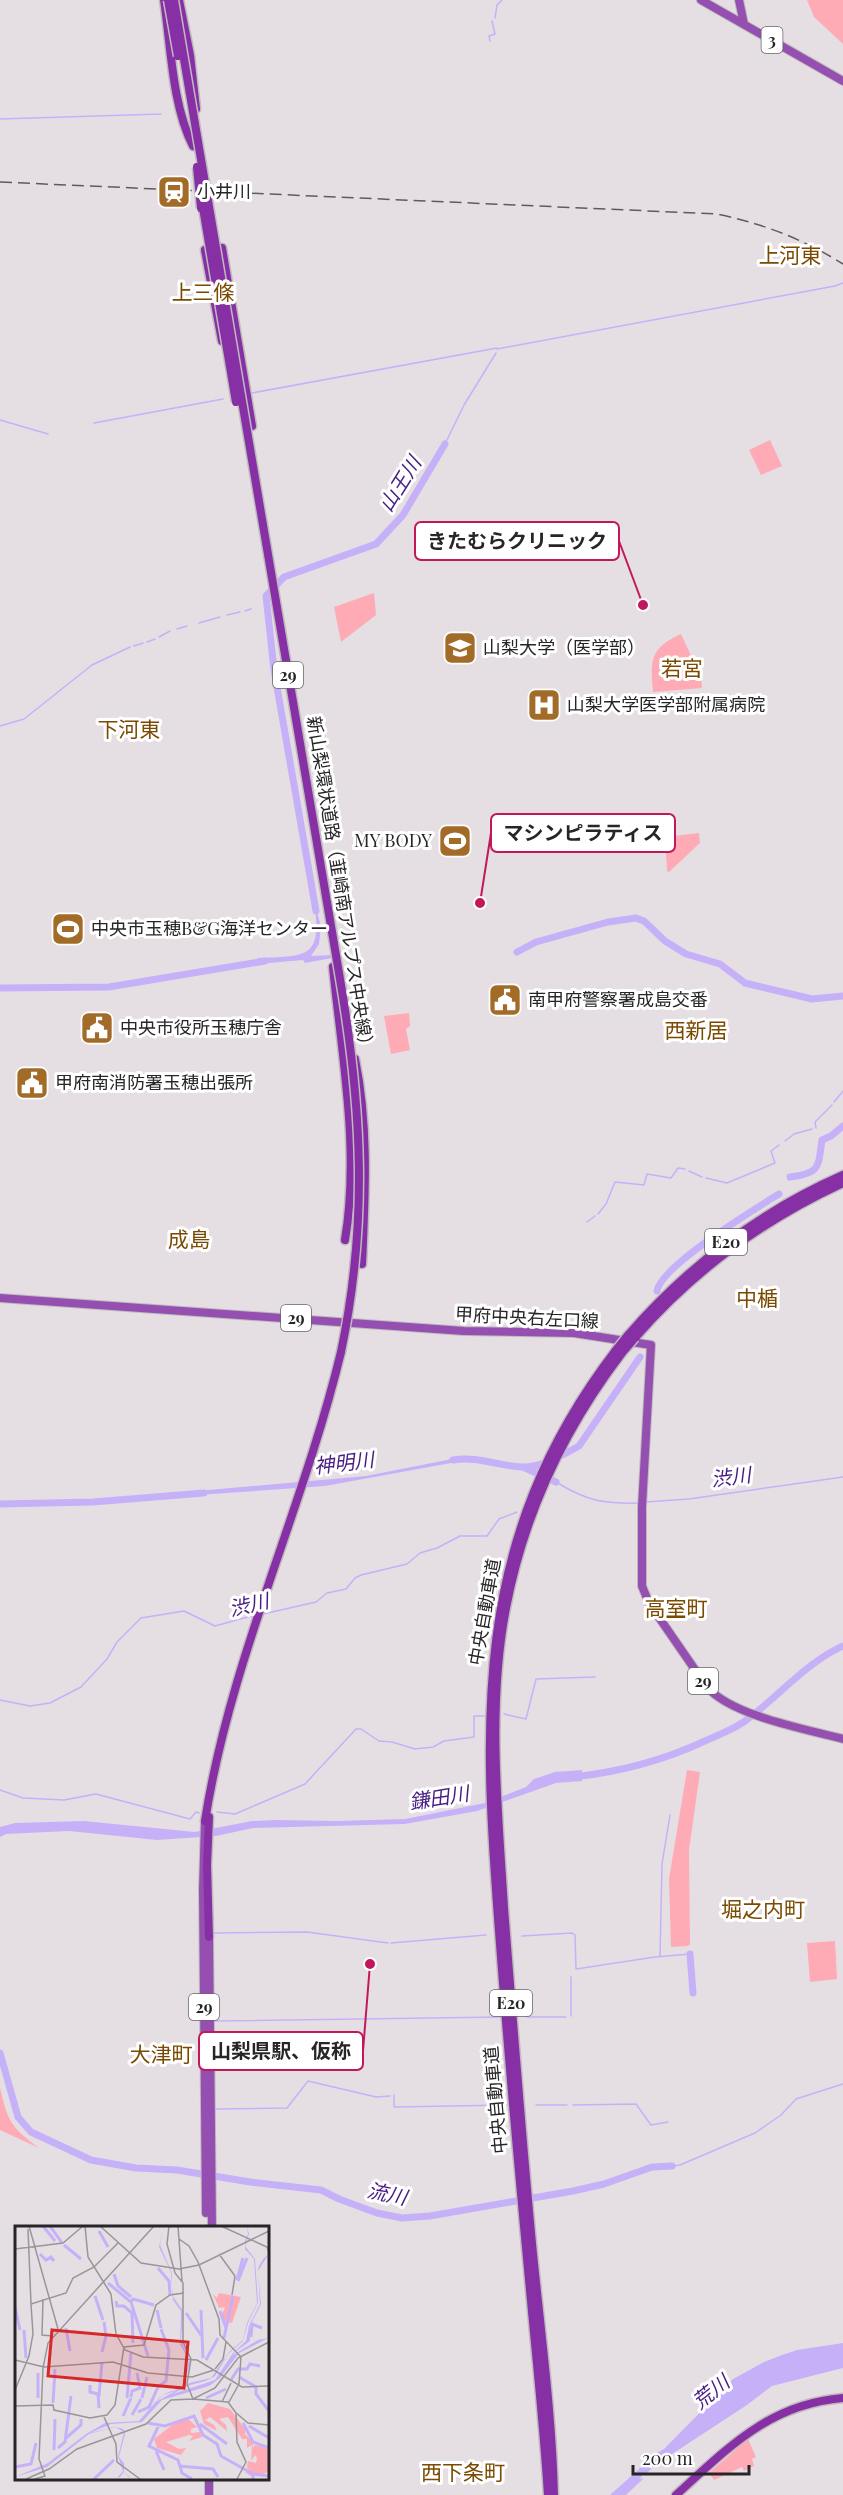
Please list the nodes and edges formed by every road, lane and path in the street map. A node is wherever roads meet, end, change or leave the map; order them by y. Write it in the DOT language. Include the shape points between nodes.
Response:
graph roads {
  1 [pos="164,0"];
  2 [pos="168,0"];
  3 [pos="176,0"];
  4 [pos="701,0"];
  5 [pos="739,0"];
  6 [pos="744,24"];
  7 [pos="843,81"];
  8 [pos="193,146"];
  9 [pos="199,167"];
  10 [pos="230,394"];
  11 [pos="252,426"];
  12 [pos="333,967"];
  13 [pos="349,1029"];
  14 [pos="843,1176"];
  15 [pos="843,1183"];
  16 [pos="345,1240"];
  17 [pos="362,1264"];
  18 [pos="0,1298"];
  19 [pos="632,1336"];
  20 [pos="340,1352"];
  21 [pos="843,1739"];
  22 [pos="207,1842"];
  23 [pos="209,1937"];
  24 [pos="208,2176"];
  25 [pos="207,2226"];
  26 [pos="212,2226"];
  27 [pos="843,2398"];
  28 [pos="212,2480"];
  29 [pos="212,2480"];
  30 [pos="551,2494"];
  31 [pos="209,2495"];
  32 [pos="214,2495"];
  33 [pos="676,2495"];
  1 -- 8 [label="highway, bridge" via="178,93"];
  2 -- 8 [label="highway, 新山梨環状道路（韮崎南アルプス中央線） / 29, bridge"];
  3 -- 9 [label="highway, 新山梨環状道路（韮崎南アルプス中央線） / 29, bridge"];
  4 -- 6 [label="main road, 3"];
  5 -- 6 [label="main road"];
  6 -- 7 [label="main road, 3"];
  8 -- 9 [label="highway, 新山梨環状道路（韮崎南アルプス中央線） / 29"];
  9 -- 10 [label="highway, bridge" via="208,276"];
  9 -- 11 [label="highway, bridge" via="225,259"];
  9 -- 12 [label="highway, 新山梨環状道路（韮崎南アルプス中央線） / 29, bridge"];
  9 -- 13 [label="highway, 新山梨環状道路（韮崎南アルプス中央線） / 29, bridge"];
  12 -- 16 [label="highway" via="348,1115"];
  12 -- 20 [label="highway, 新山梨環状道路（韮崎南アルプス中央線） / 29, bridge" via="351,1083 354,1140 353,1231"];
  13 -- 17 [label="highway, bridge" via="365,1126"];
  13 -- 20 [label="highway, 新山梨環状道路（韮崎南アルプス中央線） / 29, bridge" via="357,1094 360,1184 355,1267"];
  14 -- 19 [label="highway, 中央自動車道 / E20" via="770,1213 726,1243 683,1278"];
  15 -- 19 [label="highway, 中央自動車道 / E20" via="781,1215 728,1251"];
  18 -- 21 [label="main road, 甲府中央右左口線 / 29" via="464,1331 574,1333 651,1345 642,1502 641,1580 646,1598 712,1692 724,1701 749,1713"];
  19 -- 30 [label="highway, 中央自動車道 / E20, bridge" via="555,1453 540,1484 501,1636 496,1695 495,1813"];
  20 -- 22 [label="highway, 新山梨環状道路（韮崎南アルプス中央線） / 29" via="322,1424 222,1732"];
  22 -- 23 [label="highway, 新山梨環状道路（韮崎南アルプス中央線）"];
  22 -- 24 [label="main road, 29"];
  23 -- 24 [label="main road, 29"];
  24 -- 25 [label="main road, 29"];
  24 -- 26 [label="main road, 29"];
  27 -- 33 [label="highway" via="809,2403 765,2421 741,2437"];
  28 -- 31 [label="main road"];
  29 -- 32 [label="main road"];
}
